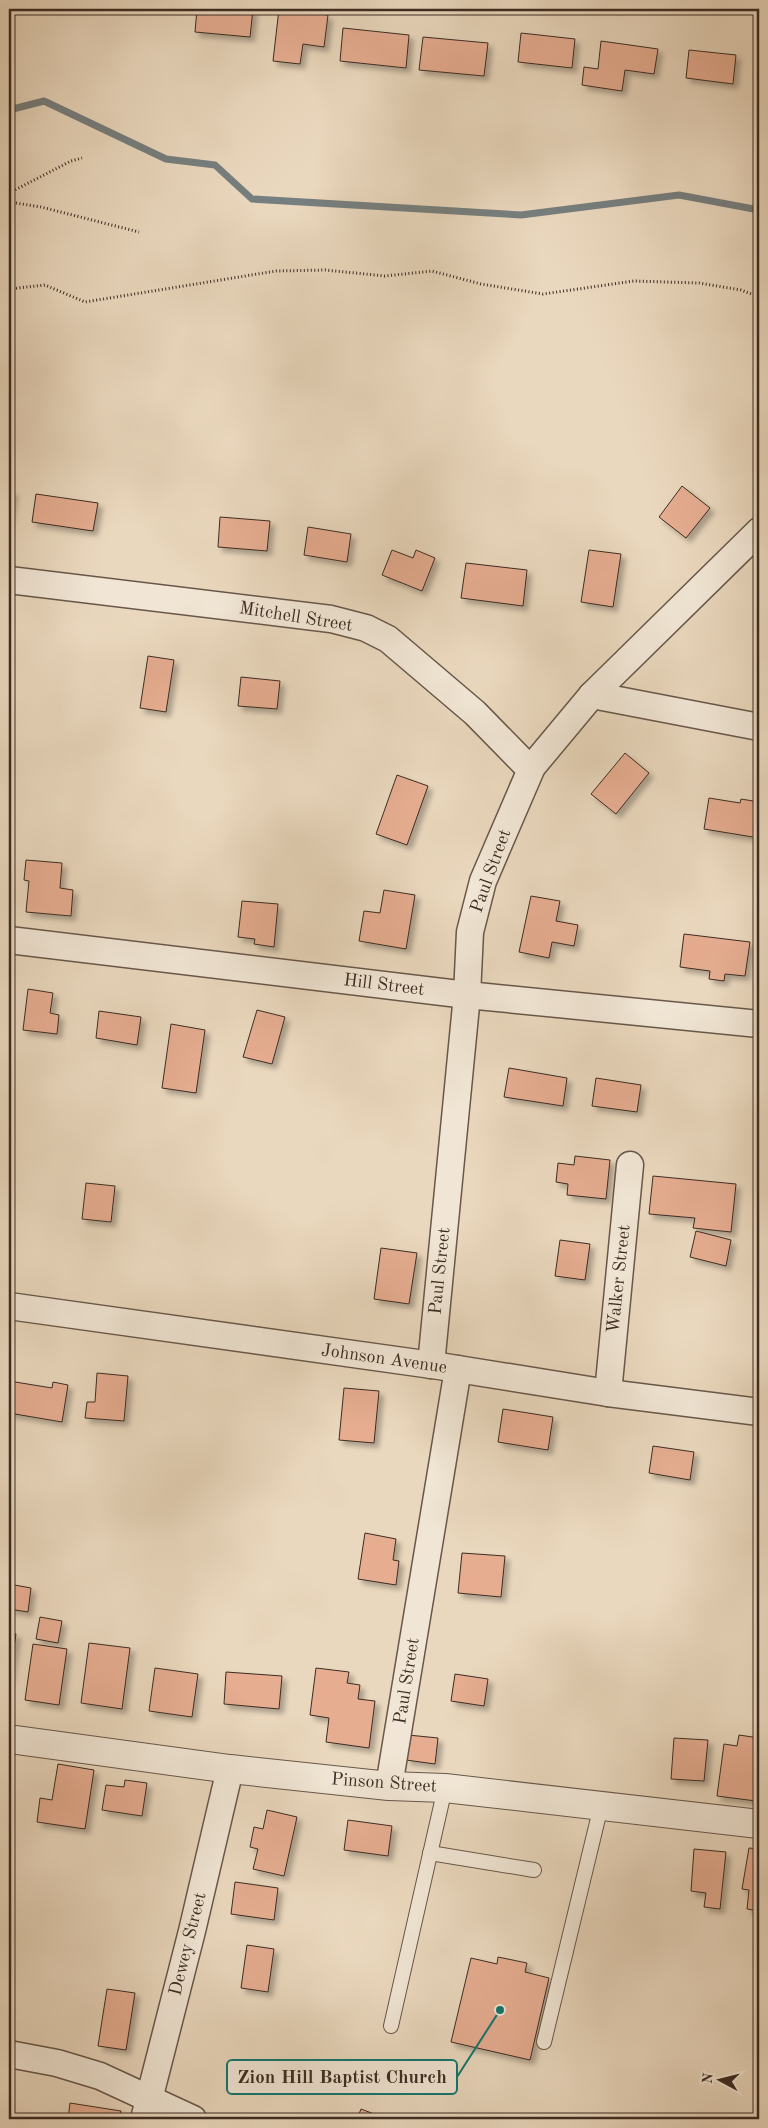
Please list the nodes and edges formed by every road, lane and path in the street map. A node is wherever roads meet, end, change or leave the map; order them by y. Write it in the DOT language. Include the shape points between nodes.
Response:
graph roads {
  1 [pos="82,158"];
  2 [pos="9,193"];
  3 [pos="9,202"];
  4 [pos="139,232"];
  5 [pos="9,289"];
  6 [pos="759,297"];
  7 [pos="759,531"];
  8 [pos="9,580"];
  9 [pos="592,695"];
  10 [pos="759,727"];
  11 [pos="532,767"];
  12 [pos="9,940"];
  13 [pos="467,995"];
  14 [pos="759,1024"];
  15 [pos="630,1165"];
  16 [pos="9,1306"];
  17 [pos="431,1365"];
  18 [pos="458,1369"];
  19 [pos="608,1393"];
  20 [pos="759,1412"];
  21 [pos="9,1739"];
  22 [pos="230,1769"];
  23 [pos="389,1786"];
  24 [pos="445,1788"];
  25 [pos="601,1806"];
  26 [pos="759,1824"];
  27 [pos="430,1853"];
  28 [pos="534,1870"];
  29 [pos="391,2026"];
  30 [pos="544,2042"];
  31 [pos="9,2054"];
  32 [pos="146,2110"];
  33 [pos="193,2119"];
  1 -- 2 [label="path" via="71,160"];
  3 -- 4 [label="path"];
  5 -- 6 [label="path" via="45,285 85,302 276,271 325,270 385,276 432,271 481,284 543,294 634,281 699,283 741,290"];
  7 -- 9 [label="street, Paul Street"];
  8 -- 11 [label="street, Mitchell Street" via="331,619 366,628 407,653 475,713 525,764"];
  9 -- 10 [label="street"];
  9 -- 11 [label="street, Paul Street"];
  11 -- 13 [label="street, Paul Street" via="483,881 470,932"];
  12 -- 13 [label="street, Hill Street"];
  13 -- 14 [label="street, Hill Street"];
  13 -- 17 [label="street, Paul Street"];
  15 -- 19 [label="street, Walker Street"];
  16 -- 17 [label="street, Johnson Avenue"];
  17 -- 18 [label="street, Johnson Avenue"];
  18 -- 19 [label="street, Johnson Avenue"];
  18 -- 23 [label="street, Paul Street"];
  19 -- 20 [label="street, Johnson Avenue"];
  21 -- 22 [label="street, Pinson Street"];
  22 -- 23 [label="street, Pinson Street"];
  22 -- 32 [label="street, Dewey Street"];
  23 -- 24 [label="street, Pinson Street"];
  24 -- 25 [label="street, Pinson Street"];
  24 -- 27 [label="lane"];
  25 -- 26 [label="street, Pinson Street"];
  25 -- 30 [label="lane"];
  27 -- 28 [label="lane"];
  27 -- 29 [label="lane"];
  31 -- 32 [label="street" via="57,2063 100,2076 128,2088"];
  32 -- 33 [label="street"];
}
